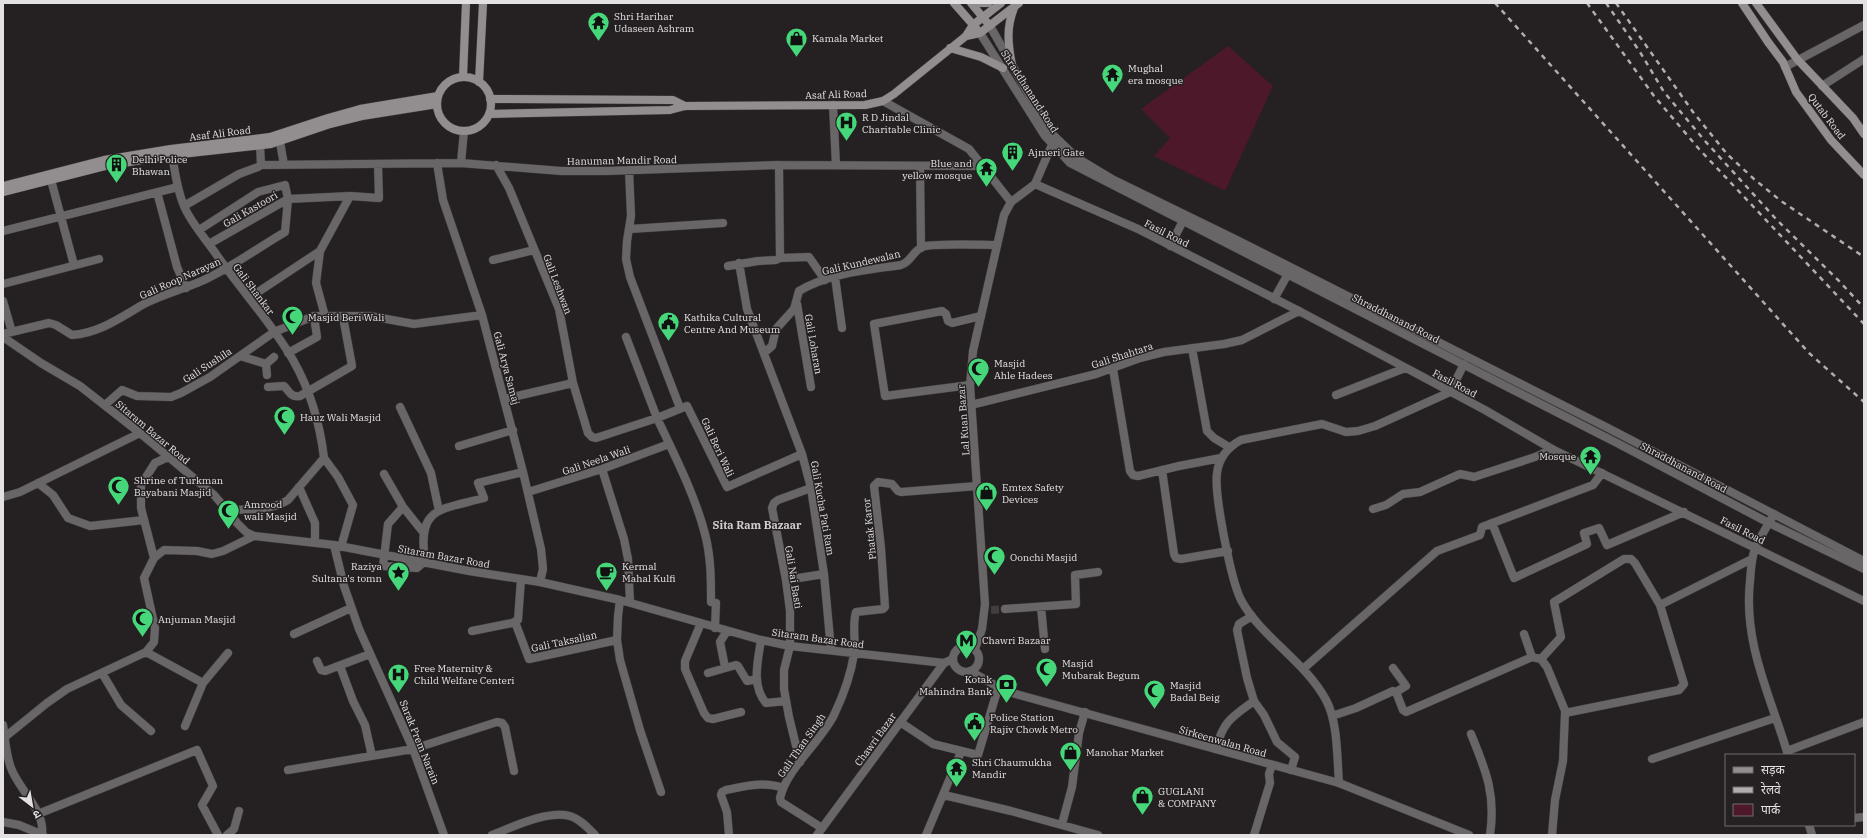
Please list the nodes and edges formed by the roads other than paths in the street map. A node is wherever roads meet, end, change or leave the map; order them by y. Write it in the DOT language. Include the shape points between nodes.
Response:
graph roads {
  1 [pos="466,3"];
  2 [pos="483,3"];
  3 [pos="954,3"];
  4 [pos="971,3"];
  5 [pos="980,3"];
  6 [pos="988,3"];
  7 [pos="1001,3"];
  8 [pos="1756,4"];
  9 [pos="1017,5"];
  10 [pos="1744,6"];
  11 [pos="983,17"];
  12 [pos="973,25"];
  13 [pos="1864,25"];
  14 [pos="990,26"];
  15 [pos="980,33"];
  16 [pos="966,36"];
  17 [pos="950,48"];
  18 [pos="1797,59"];
  19 [pos="1864,59"];
  20 [pos="1784,64"];
  21 [pos="1012,65"];
  22 [pos="1002,68"];
  23 [pos="463,77"];
  24 [pos="479,82"];
  25 [pos="1822,86"];
  26 [pos="490,99"];
  27 [pos="438,100"];
  28 [pos="883,101"];
  29 [pos="833,105"];
  30 [pos="685,106"];
  31 [pos="489,114"];
  32 [pos="464,131"];
  33 [pos="1864,134"];
  34 [pos="1054,140"];
  35 [pos="280,142"];
  36 [pos="260,145"];
  37 [pos="172,155"];
  38 [pos="437,163"];
  39 [pos="461,163"];
  40 [pos="378,164"];
  41 [pos="284,165"];
  42 [pos="496,165"];
  43 [pos="779,165"];
  44 [pos="836,165"];
  45 [pos="260,166"];
  46 [pos="920,166"];
  47 [pos="984,166"];
  48 [pos="629,170"];
  49 [pos="1864,175"];
  50 [pos="51,180"];
  51 [pos="1035,184"];
  52 [pos="3,186"];
  53 [pos="178,187"];
  54 [pos="3,192"];
  55 [pos="157,192"];
  56 [pos="350,196"];
  57 [pos="288,199"];
  58 [pos="1011,202"];
  59 [pos="184,206"];
  60 [pos="60,216"];
  61 [pos="1183,221"];
  62 [pos="723,223"];
  63 [pos="630,229"];
  64 [pos="3,230"];
  65 [pos="199,230"];
  66 [pos="209,244"];
  67 [pos="997,245"];
  68 [pos="1170,246"];
  69 [pos="920,248"];
  70 [pos="534,250"];
  71 [pos="320,251"];
  72 [pos="780,258"];
  73 [pos="100,259"];
  74 [pos="493,260"];
  75 [pos="739,263"];
  76 [pos="74,265"];
  77 [pos="728,266"];
  78 [pos="226,269"];
  79 [pos="1288,274"];
  80 [pos="835,277"];
  81 [pos="824,280"];
  82 [pos="3,284"];
  83 [pos="186,288"];
  84 [pos="248,298"];
  85 [pos="1274,299"];
  86 [pos="3,301"];
  87 [pos="796,304"];
  88 [pos="1298,311"];
  89 [pos="482,315"];
  90 [pos="314,316"];
  91 [pos="325,316"];
  92 [pos="981,316"];
  93 [pos="343,317"];
  94 [pos="842,328"];
  95 [pos="12,332"];
  96 [pos="274,332"];
  97 [pos="3,335"];
  98 [pos="626,337"];
  99 [pos="1192,348"];
  100 [pos="288,352"];
  101 [pos="764,353"];
  102 [pos="240,356"];
  103 [pos="274,357"];
  104 [pos="266,364"];
  105 [pos="1464,364"];
  106 [pos="1405,368"];
  107 [pos="1113,369"];
  108 [pos="267,374"];
  109 [pos="573,383"];
  110 [pos="970,385"];
  111 [pos="268,387"];
  112 [pos="811,387"];
  113 [pos="308,392"];
  114 [pos="1450,392"];
  115 [pos="1336,395"];
  116 [pos="504,399"];
  117 [pos="105,405"];
  118 [pos="971,405"];
  119 [pos="400,407"];
  120 [pos="684,407"];
  121 [pos="657,418"];
  122 [pos="513,430"];
  123 [pos="140,433"];
  124 [pos="669,444"];
  125 [pos="459,446"];
  126 [pos="1229,447"];
  127 [pos="1552,449"];
  128 [pos="802,454"];
  129 [pos="1659,454"];
  130 [pos="168,457"];
  131 [pos="324,458"];
  132 [pos="1221,458"];
  133 [pos="1654,463"];
  134 [pos="602,469"];
  135 [pos="1162,470"];
  136 [pos="523,472"];
  137 [pos="1602,473"];
  138 [pos="384,474"];
  139 [pos="38,483"];
  140 [pos="977,486"];
  141 [pos="298,487"];
  142 [pos="811,488"];
  143 [pos="528,492"];
  144 [pos="3,497"];
  145 [pos="403,507"];
  146 [pos="1373,509"];
  147 [pos="228,510"];
  148 [pos="439,511"];
  149 [pos="1684,512"];
  150 [pos="1774,514"];
  151 [pos="144,520"];
  152 [pos="1492,523"];
  153 [pos="1769,523"];
  154 [pos="423,532"];
  155 [pos="254,536"];
  156 [pos="315,543"];
  157 [pos="337,546"];
  158 [pos="1755,548"];
  159 [pos="1228,551"];
  160 [pos="384,556"];
  161 [pos="154,558"];
  162 [pos="1752,559"];
  163 [pos="1864,561"];
  164 [pos="425,562"];
  165 [pos="1864,569"];
  166 [pos="1098,572"];
  167 [pos="824,574"];
  168 [pos="521,579"];
  169 [pos="786,580"];
  170 [pos="540,582"];
  171 [pos="620,600"];
  172 [pos="1864,601"];
  173 [pos="630,602"];
  174 [pos="1660,605"];
  175 [pos="1041,607"];
  176 [pos="351,608"];
  177 [pos="1005,609"];
  178 [pos="1252,616"];
  179 [pos="516,622"];
  180 [pos="701,623"];
  181 [pos="715,628"];
  182 [pos="472,631"];
  183 [pos="727,631"];
  184 [pos="294,634"];
  185 [pos="1524,634"];
  186 [pos="617,640"];
  187 [pos="761,640"];
  188 [pos="790,646"];
  189 [pos="1045,649"];
  190 [pos="831,650"];
  191 [pos="975,650"];
  192 [pos="146,652"];
  193 [pos="228,653"];
  194 [pos="370,654"];
  195 [pos="854,654"];
  196 [pos="1532,657"];
  197 [pos="953,659"];
  198 [pos="1541,659"];
  199 [pos="317,661"];
  200 [pos="944,663"];
  201 [pos="340,666"];
  202 [pos="725,667"];
  203 [pos="1393,668"];
  204 [pos="1303,669"];
  205 [pos="970,672"];
  206 [pos="102,673"];
  207 [pos="708,673"];
  208 [pos="757,679"];
  209 [pos="203,683"];
  210 [pos="998,688"];
  211 [pos="1396,692"];
  212 [pos="786,701"];
  213 [pos="1254,701"];
  214 [pos="740,712"];
  215 [pos="1085,712"];
  216 [pos="1566,713"];
  217 [pos="1332,716"];
  218 [pos="1775,718"];
  219 [pos="900,722"];
  220 [pos="1864,722"];
  221 [pos="3,725"];
  222 [pos="185,726"];
  223 [pos="151,731"];
  224 [pos="1471,734"];
  225 [pos="5,737"];
  226 [pos="1216,749"];
  227 [pos="413,750"];
  228 [pos="961,752"];
  229 [pos="1788,753"];
  230 [pos="372,756"];
  231 [pos="1652,759"];
  232 [pos="800,762"];
  233 [pos="1272,765"];
  234 [pos="288,770"];
  235 [pos="1291,770"];
  236 [pos="514,771"];
  237 [pos="1339,783"];
  238 [pos="783,788"];
  239 [pos="661,792"];
  240 [pos="944,795"];
  241 [pos="239,811"];
  242 [pos="38,814"];
  243 [pos="3,822"];
  244 [pos="1062,824"];
  245 [pos="819,832"];
  246 [pos="43,835"];
  247 [pos="218,835"];
  248 [pos="227,835"];
  249 [pos="444,835"];
  250 [pos="492,835"];
  251 [pos="595,835"];
  252 [pos="729,835"];
  253 [pos="926,835"];
  254 [pos="1098,835"];
  255 [pos="1254,835"];
  256 [pos="1469,835"];
  257 [pos="1490,835"];
  258 [pos="1552,835"];
  1 -- 23 [label="main road"];
  2 -- 24 [label="main road"];
  3 -- 12 [label="main road, Shraddhanand Road"];
  4 -- 11 [label="main road"];
  5 -- 6 [label="main road"];
  7 -- 11 [label="main road"];
  8 -- 10 [label="main road"];
  8 -- 18 [label="main road, Qutab Road"];
  9 -- 14 [label="main road"];
  9 -- 21 [label="main road" via="1008,28"];
  10 -- 20 [label="main road, Qutab Road"];
  11 -- 12 [label="main road"];
  11 -- 14 [label="main road"];
  12 -- 15 [label="main road, Shraddhanand Road"];
  12 -- 16 [label="main road"];
  13 -- 18 [label="street"];
  14 -- 15 [label="main road"];
  14 -- 21 [label="street, Shraddhanand Road"];
  15 -- 16 [label="main road"];
  15 -- 22 [label="street, Shraddhanand Road"];
  16 -- 17 [label="main road, Asaf Ali Road"];
  17 -- 22 [label="main road" via="981,57"];
  17 -- 28 [label="main road, Asaf Ali Road"];
  18 -- 20 [label="street"];
  18 -- 25 [label="main road, Qutab Road"];
  19 -- 25 [label="street"];
  20 -- 49 [label="main road, Qutab Road" via="1796,92 1831,140"];
  21 -- 34 [label="street, Shraddhanand Road"];
  22 -- 34 [label="street, Shraddhanand Road" via="1042,132"];
  23 -- 24 [label="main road"];
  23 -- 27 [label="main road" via="448,83"];
  24 -- 26 [label="main road" via="488,92"];
  25 -- 33 [label="main road, Qutab Road" via="1853,118"];
  26 -- 30 [label="main road, Asaf Ali Road" via="673,100"];
  26 -- 31 [label="main road"];
  27 -- 32 [label="main road" via="438,112 448,126"];
  27 -- 35 [label="main road, Asaf Ali Road" via="330,124"];
  27 -- 52 [label="main road, Asaf Ali Road" via="360,109 270,138 171,149 104,160"];
  28 -- 29 [label="main road, Asaf Ali Road" via="865,105"];
  28 -- 47 [label="street" via="970,149"];
  29 -- 30 [label="main road, Asaf Ali Road"];
  29 -- 44 [label="street"];
  30 -- 31 [label="main road, Asaf Ali Road" via="670,110"];
  31 -- 32 [label="main road" via="479,126"];
  32 -- 39 [label="street"];
  34 -- 51 [label="street"];
  34 -- 61 [label="street, Shraddhanand Road" via="1070,163"];
  34 -- 129 [label="street, Shraddhanand Road" via="1077,158 1112,179"];
  35 -- 36 [label="main road, Asaf Ali Road"];
  35 -- 41 [label="street"];
  36 -- 37 [label="main road, Asaf Ali Road"];
  36 -- 45 [label="street"];
  37 -- 50 [label="main road, Asaf Ali Road" via="105,166"];
  37 -- 53 [label="street, Gali Shankar"];
  38 -- 39 [label="street, Hanuman Mandir Road"];
  38 -- 40 [label="street, Hanuman Mandir Road"];
  38 -- 89 [label="street, Gali Arya Samaj" via="443,200"];
  39 -- 42 [label="street, Hanuman Mandir Road"];
  40 -- 41 [label="street, Hanuman Mandir Road"];
  40 -- 56 [label="street, Gali Kastoori" via="379,198"];
  41 -- 45 [label="street, Hanuman Mandir Road"];
  42 -- 48 [label="street, Hanuman Mandir Road" via="561,171"];
  42 -- 70 [label="street, Gali Leshwan" via="509,188"];
  43 -- 44 [label="street, Hanuman Mandir Road"];
  43 -- 48 [label="street, Hanuman Mandir Road"];
  43 -- 72 [label="street"];
  44 -- 46 [label="street, Hanuman Mandir Road"];
  45 -- 59 [label="street, Hanuman Mandir Road" via="239,174"];
  46 -- 47 [label="street, Hanuman Mandir Road"];
  46 -- 69 [label="street"];
  47 -- 58 [label="street"];
  48 -- 63 [label="street" via="632,202"];
  50 -- 54 [label="main road, Asaf Ali Road"];
  50 -- 60 [label="street"];
  51 -- 58 [label="street, Lal Kuan Bazar"];
  51 -- 68 [label="street, Fasil Road" via="1138,229"];
  53 -- 55 [label="street"];
  53 -- 59 [label="street, Gali Shankar"];
  55 -- 60 [label="street"];
  55 -- 83 [label="street" via="177,267"];
  56 -- 57 [label="street, Gali Kastoori"];
  56 -- 71 [label="street"];
  57 -- 65 [label="street" via="285,185 258,192"];
  57 -- 66 [label="street, Gali Kastoori"];
  57 -- 78 [label="street, Gali Roop Narayan" via="285,232"];
  58 -- 67 [label="street, Lal Kuan Bazar" via="1004,215"];
  59 -- 65 [label="street, Gali Shankar"];
  60 -- 64 [label="street"];
  60 -- 76 [label="street"];
  61 -- 68 [label="street"];
  61 -- 79 [label="street, Shraddhanand Road"];
  62 -- 63 [label="street"];
  63 -- 120 [label="street" via="626,259 630,277"];
  65 -- 66 [label="street, Gali Shankar"];
  66 -- 78 [label="street, Gali Shankar"];
  67 -- 69 [label="street"];
  67 -- 92 [label="street, Lal Kuan Bazar"];
  68 -- 85 [label="street, Fasil Road"];
  69 -- 80 [label="street, Gali Kundewalan" via="901,265"];
  70 -- 74 [label="street"];
  70 -- 109 [label="street, Gali Leshwan" via="559,309"];
  71 -- 84 [label="street"];
  71 -- 91 [label="street" via="316,283"];
  72 -- 75 [label="street"];
  72 -- 81 [label="street" via="808,256"];
  73 -- 76 [label="street"];
  75 -- 77 [label="street"];
  75 -- 101 [label="street, Gali Kucha Pati Ram" via="746,309"];
  76 -- 82 [label="street"];
  78 -- 83 [label="street, Gali Roop Narayan"];
  78 -- 84 [label="street, Gali Shankar"];
  79 -- 85 [label="street"];
  79 -- 105 [label="street, Shraddhanand Road"];
  80 -- 81 [label="street, Gali Kundewalan"];
  80 -- 94 [label="street"];
  81 -- 87 [label="street, Gali Kundewalan" via="799,291"];
  83 -- 95 [label="street, Gali Roop Narayan" via="151,301 118,320 80,334 72,335 49,323"];
  84 -- 96 [label="street, Gali Shankar"];
  85 -- 88 [label="street, Fasil Road"];
  86 -- 95 [label="street"];
  87 -- 101 [label="street, Gali Kundewalan" via="776,329 772,346"];
  87 -- 112 [label="street, Gali Loharan"];
  88 -- 99 [label="street, Gali Shahtara" via="1242,340"];
  88 -- 106 [label="street, Fasil Road"];
  89 -- 93 [label="street" via="414,324 370,316"];
  89 -- 116 [label="street, Gali Arya Samaj"];
  90 -- 91 [label="street"];
  90 -- 96 [label="street, Gali Sushila"];
  90 -- 100 [label="street" via="317,337"];
  91 -- 93 [label="street"];
  92 -- 110 [label="street, Lal Kuan Bazar" via="973,351"];
  92 -- 110 [label="street" via="952,323 942,311 874,324 885,396"];
  93 -- 113 [label="street" via="352,366"];
  95 -- 97 [label="street, Gali Roop Narayan"];
  96 -- 100 [label="street, Gali Shankar"];
  96 -- 102 [label="street, Gali Sushila"];
  97 -- 117 [label="street, Sitaram Bazar Road"];
  98 -- 121 [label="street"];
  99 -- 107 [label="street, Gali Shahtara" via="1140,358"];
  99 -- 126 [label="street" via="1207,431"];
  100 -- 113 [label="street, Gali Shankar"];
  101 -- 128 [label="street, Gali Kucha Pati Ram"];
  102 -- 104 [label="street"];
  102 -- 117 [label="street, Gali Sushila" via="196,386 176,395 138,396 122,390"];
  103 -- 104 [label="street"];
  104 -- 108 [label="street"];
  105 -- 114 [label="street"];
  105 -- 133 [label="street, Shraddhanand Road"];
  106 -- 114 [label="street, Fasil Road"];
  106 -- 115 [label="street"];
  107 -- 118 [label="street, Gali Shahtara"];
  107 -- 135 [label="street" via="1130,471 1138,476"];
  109 -- 116 [label="street"];
  109 -- 121 [label="street, Gali Leshwan" via="588,433 592,438"];
  110 -- 118 [label="street, Lal Kuan Bazar"];
  111 -- 113 [label="street" via="284,386 296,397"];
  113 -- 131 [label="street, Gali Shankar" via="321,431"];
  114 -- 126 [label="street" via="1403,415 1358,431 1346,432 1322,424 1241,440"];
  114 -- 127 [label="street, Fasil Road"];
  116 -- 122 [label="street, Gali Arya Samaj"];
  117 -- 123 [label="street, Sitaram Bazar Road"];
  118 -- 140 [label="street, Lal Kuan Bazar"];
  119 -- 148 [label="street" via="431,473"];
  120 -- 121 [label="street"];
  120 -- 128 [label="street, Gali Beri Wali" via="727,487"];
  121 -- 124 [label="street"];
  122 -- 125 [label="street"];
  122 -- 136 [label="street, Gali Arya Samaj"];
  123 -- 130 [label="street, Sitaram Bazar Road"];
  123 -- 139 [label="street"];
  124 -- 134 [label="street, Gali Neela Wali"];
  124 -- 181 [label="street" via="705,534 711,571 711,602 716,603"];
  126 -- 132 [label="street"];
  127 -- 137 [label="street, Fasil Road"];
  127 -- 146 [label="street" via="1535,458 1474,477 1460,474 1420,492 1403,494 1386,505"];
  128 -- 142 [label="street, Gali Kucha Pati Ram"];
  129 -- 133 [label="street"];
  129 -- 150 [label="street, Shraddhanand Road"];
  130 -- 147 [label="street, Sitaram Bazar Road"];
  130 -- 151 [label="street" via="155,463 141,485"];
  131 -- 141 [label="street"];
  131 -- 157 [label="street" via="353,505"];
  132 -- 135 [label="street"];
  132 -- 159 [label="street" via="1217,473 1219,510"];
  133 -- 153 [label="street, Shraddhanand Road"];
  134 -- 143 [label="street, Gali Neela Wali"];
  134 -- 173 [label="street" via="624,539 628,559"];
  135 -- 159 [label="street" via="1176,558"];
  136 -- 143 [label="street, Gali Arya Samaj"];
  136 -- 148 [label="street" via="478,483 484,498"];
  137 -- 149 [label="street, Fasil Road"];
  137 -- 152 [label="street" via="1593,485 1585,489"];
  138 -- 145 [label="street"];
  139 -- 144 [label="street"];
  139 -- 151 [label="street" via="54,496 68,518 90,526"];
  140 -- 191 [label="street, Lal Kuan Bazar" via="988,610"];
  140 -- 195 [label="street, Phatak Karor" via="901,492 890,483 875,484 885,607 856,612"];
  141 -- 147 [label="street" via="282,504 274,507"];
  141 -- 156 [label="street" via="315,523"];
  142 -- 167 [label="street, Gali Kucha Pati Ram"];
  142 -- 169 [label="street, Gali Nai Basti" via="778,500 772,508"];
  143 -- 170 [label="street, Gali Arya Samaj" via="541,549 543,569"];
  145 -- 154 [label="street"];
  145 -- 160 [label="street" via="388,524"];
  147 -- 155 [label="street, Sitaram Bazar Road" via="236,523"];
  148 -- 154 [label="street" via="427,521"];
  149 -- 152 [label="street" via="1607,545 1599,528 1584,533 1587,544 1514,578"];
  149 -- 158 [label="street, Fasil Road"];
  150 -- 153 [label="street"];
  150 -- 163 [label="street, Shraddhanand Road"];
  151 -- 161 [label="street"];
  152 -- 204 [label="street" via="1482,527 1480,535 1436,551"];
  153 -- 158 [label="street"];
  153 -- 165 [label="street, Shraddhanand Road"];
  154 -- 164 [label="street"];
  155 -- 156 [label="street, Sitaram Bazar Road"];
  155 -- 161 [label="street" via="212,554 164,550"];
  156 -- 157 [label="street, Sitaram Bazar Road"];
  157 -- 160 [label="street, Sitaram Bazar Road"];
  157 -- 176 [label="street, Sarak Prem Narain"];
  158 -- 162 [label="street"];
  158 -- 172 [label="street, Fasil Road"];
  159 -- 178 [label="street" via="1241,600"];
  160 -- 164 [label="street, Sitaram Bazar Road"];
  161 -- 192 [label="street" via="144,578 155,628 154,642"];
  162 -- 174 [label="street"];
  162 -- 218 [label="street" via="1749,590 1750,632"];
  164 -- 168 [label="street, Sitaram Bazar Road"];
  166 -- 175 [label="street" via="1075,574 1076,604"];
  167 -- 169 [label="street"];
  167 -- 190 [label="street, Gali Kucha Pati Ram"];
  168 -- 170 [label="street, Sitaram Bazar Road"];
  168 -- 179 [label="street" via="519,618"];
  169 -- 188 [label="street, Gali Nai Basti" via="790,612"];
  170 -- 171 [label="street, Sitaram Bazar Road"];
  171 -- 173 [label="street, Sitaram Bazar Road"];
  171 -- 186 [label="street"];
  173 -- 180 [label="street, Sitaram Bazar Road"];
  174 -- 198 [label="street" via="1635,562 1624,559 1554,602 1561,637"];
  174 -- 216 [label="street" via="1684,681 1682,689"];
  175 -- 177 [label="street"];
  175 -- 189 [label="street"];
  176 -- 184 [label="street"];
  176 -- 194 [label="street, Sarak Prem Narain"];
  178 -- 204 [label="street"];
  178 -- 213 [label="street" via="1239,624 1237,630"];
  179 -- 182 [label="street"];
  179 -- 186 [label="street, Gali Taksalian" via="529,659"];
  180 -- 181 [label="street, Sitaram Bazar Road"];
  180 -- 214 [label="street" via="685,661 704,713 713,719"];
  181 -- 183 [label="street, Sitaram Bazar Road"];
  183 -- 187 [label="street, Sitaram Bazar Road"];
  183 -- 202 [label="street" via="720,642"];
  185 -- 196 [label="street"];
  186 -- 239 [label="street" via="624,677"];
  187 -- 188 [label="street, Sitaram Bazar Road"];
  187 -- 208 [label="street" via="756,668"];
  188 -- 190 [label="street, Sitaram Bazar Road"];
  188 -- 212 [label="street, Gali Nai Basti" via="784,670"];
  190 -- 195 [label="street, Sitaram Bazar Road"];
  191 -- 197 [label="street" via="967,646 962,647 955,652"];
  191 -- 205 [label="street" via="979,662"];
  192 -- 206 [label="street"];
  192 -- 209 [label="street"];
  193 -- 209 [label="street"];
  194 -- 201 [label="street"];
  194 -- 227 [label="street, Sarak Prem Narain"];
  195 -- 200 [label="street, Sitaram Bazar Road"];
  195 -- 232 [label="street, Gali Than Singh" via="834,714 823,734"];
  196 -- 198 [label="street"];
  196 -- 211 [label="street" via="1406,712"];
  197 -- 200 [label="street, Chawri Bazar"];
  197 -- 205 [label="street" via="958,669"];
  198 -- 216 [label="street" via="1547,667"];
  199 -- 201 [label="street" via="322,671"];
  200 -- 219 [label="street, Chawri Bazar"];
  201 -- 230 [label="street" via="365,725"];
  202 -- 207 [label="street"];
  202 -- 208 [label="street" via="738,666 745,679"];
  203 -- 211 [label="street" via="1406,686"];
  204 -- 217 [label="street" via="1317,685"];
  205 -- 210 [label="street, Sirkeenwalan Road"];
  206 -- 223 [label="street" via="121,705"];
  206 -- 225 [label="street" via="67,689"];
  208 -- 212 [label="street" via="766,703"];
  209 -- 222 [label="street"];
  210 -- 215 [label="street, Sirkeenwalan Road"];
  210 -- 228 [label="street" via="979,754 975,756"];
  211 -- 217 [label="street"];
  212 -- 232 [label="street, Gali Nai Basti"];
  213 -- 226 [label="street" via="1229,720 1220,734"];
  213 -- 235 [label="street" via="1277,742 1295,757"];
  215 -- 226 [label="street, Sirkeenwalan Road"];
  215 -- 244 [label="street" via="1079,733 1072,787"];
  216 -- 258 [label="street" via="1563,761 1555,800"];
  217 -- 237 [label="street"];
  218 -- 229 [label="street"];
  218 -- 231 [label="street"];
  219 -- 228 [label="street" via="933,744"];
  219 -- 245 [label="street, Chawri Bazar"];
  220 -- 229 [label="street"];
  221 -- 225 [label="street"];
  224 -- 257 [label="street" via="1491,788"];
  225 -- 242 [label="street" via="11,769"];
  226 -- 233 [label="street, Sirkeenwalan Road"];
  227 -- 230 [label="street"];
  227 -- 236 [label="street" via="497,722 502,723 506,727"];
  227 -- 249 [label="street, Sarak Prem Narain"];
  228 -- 240 [label="street"];
  230 -- 234 [label="street"];
  232 -- 238 [label="street, Gali Than Singh"];
  233 -- 235 [label="street, Sirkeenwalan Road"];
  233 -- 255 [label="street" via="1268,774 1270,783"];
  235 -- 237 [label="street, Sirkeenwalan Road"];
  237 -- 256 [label="street, Sirkeenwalan Road"];
  238 -- 245 [label="street, Gali Than Singh" via="781,802"];
  238 -- 252 [label="street" via="762,784 722,792"];
  240 -- 244 [label="street"];
  240 -- 253 [label="street"];
  241 -- 248 [label="street" via="234,829"];
  242 -- 246 [label="street"];
  242 -- 247 [label="street" via="197,750 212,786 202,805"];
  243 -- 246 [label="street"];
  244 -- 254 [label="street"];
  250 -- 251 [label="street" via="541,818 559,815 571,817"];
}
